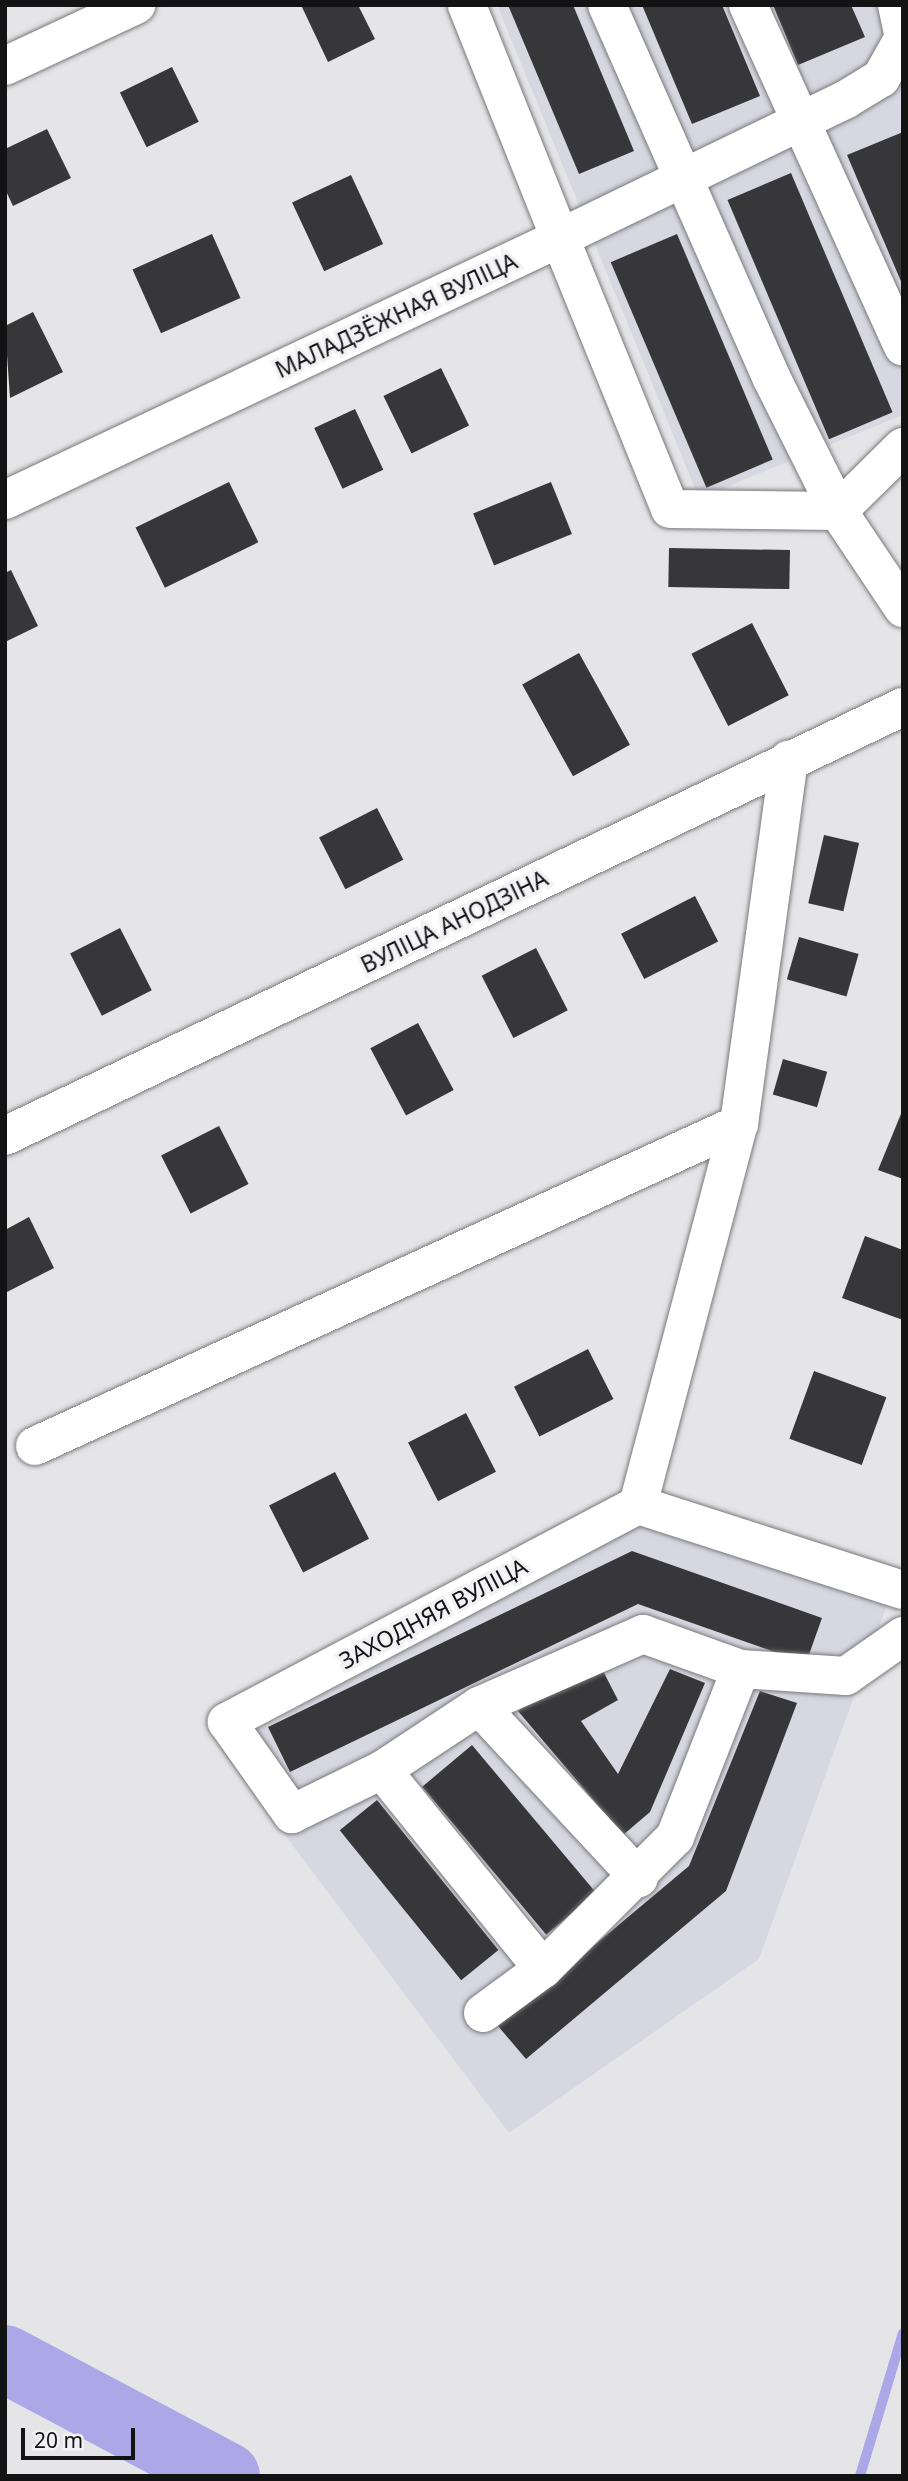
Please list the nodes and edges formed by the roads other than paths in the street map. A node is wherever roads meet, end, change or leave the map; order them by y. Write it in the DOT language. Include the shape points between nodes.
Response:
graph roads {
  1 [pos="136,5"];
  2 [pos="467,5"];
  3 [pos="607,5"];
  4 [pos="748,5"];
  5 [pos="897,5"];
  6 [pos="903,33"];
  7 [pos="903,39"];
  8 [pos="5,66"];
  9 [pos="800,120"];
  10 [pos="684,181"];
  11 [pos="560,238"];
  12 [pos="903,347"];
  13 [pos="903,447"];
  14 [pos="5,500"];
  15 [pos="838,511"];
  16 [pos="903,608"];
  17 [pos="903,707"];
  18 [pos="789,759"];
  19 [pos="739,1124"];
  20 [pos="5,1136"];
  21 [pos="35,1446"];
  22 [pos="638,1505"];
  23 [pos="903,1590"];
  24 [pos="903,1636"];
  25 [pos="741,1669"];
  26 [pos="479,1706"];
  27 [pos="382,1770"];
  28 [pos="639,1878"];
  29 [pos="543,1969"];
  30 [pos="483,2012"];
  1 -- 8 [label="street"];
  2 -- 11 [label="street"];
  3 -- 10 [label="street"];
  4 -- 9 [label="street"];
  5 -- 6 [label="street"];
  7 -- 9 [label="street, МАЛАДЗЁЖНАЯ ВУЛІЦА" via="881,78"];
  9 -- 10 [label="street, МАЛАДЗЁЖНАЯ ВУЛІЦА"];
  9 -- 12 [label="street"];
  10 -- 11 [label="street, МАЛАДЗЁЖНАЯ ВУЛІЦА"];
  10 -- 15 [label="street"];
  11 -- 14 [label="street, МАЛАДЗЁЖНАЯ ВУЛІЦА"];
  11 -- 15 [label="street" via="670,509"];
  13 -- 15 [label="street"];
  15 -- 16 [label="street"];
  17 -- 18 [label="street, ВУЛІЦА АНОДЗІНА"];
  18 -- 19 [label="street"];
  18 -- 20 [label="street, ВУЛІЦА АНОДЗІНА"];
  19 -- 21 [label="street"];
  19 -- 22 [label="street"];
  22 -- 23 [label="street"];
  22 -- 27 [label="street, ЗАХОДНЯЯ ВУЛІЦА" via="227,1722 292,1814"];
  24 -- 25 [label="street" via="846,1676"];
  25 -- 26 [label="street" via="643,1634"];
  25 -- 28 [label="street" via="675,1837"];
  26 -- 27 [label="street"];
  26 -- 28 [label="street"];
  27 -- 29 [label="street"];
  28 -- 29 [label="street"];
  29 -- 30 [label="street"];
}
